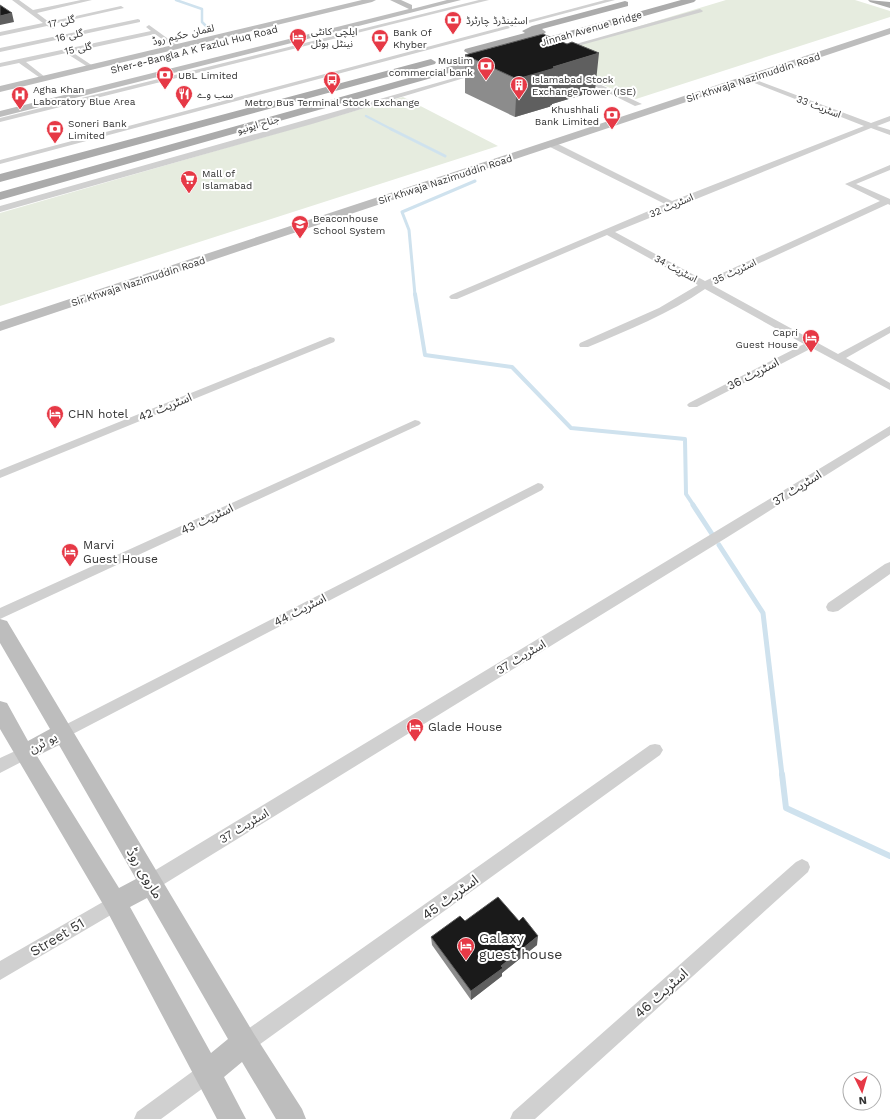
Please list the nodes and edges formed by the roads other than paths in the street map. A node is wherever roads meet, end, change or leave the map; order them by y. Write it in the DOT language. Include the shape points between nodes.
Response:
graph roads {
  1 [pos="16,0"];
  2 [pos="58,0"];
  3 [pos="89,0"];
  4 [pos="123,0"];
  5 [pos="376,0"];
  6 [pos="439,0"];
  7 [pos="457,0"];
  8 [pos="486,0"];
  9 [pos="612,0"];
  10 [pos="655,0"];
  11 [pos="690,0"];
  12 [pos="704,0"];
  13 [pos="873,0"];
  14 [pos="636,1"];
  15 [pos="65,5"];
  16 [pos="393,5"];
  17 [pos="890,5"];
  18 [pos="121,8"];
  19 [pos="700,11"];
  20 [pos="32,12"];
  21 [pos="82,16"];
  22 [pos="138,20"];
  23 [pos="48,23"];
  24 [pos="359,26"];
  25 [pos="888,26"];
  26 [pos="156,32"];
  27 [pos="66,36"];
  28 [pos="6,39"];
  29 [pos="455,42"];
  30 [pos="503,42"];
  31 [pos="176,47"];
  32 [pos="83,48"];
  33 [pos="0,50"];
  34 [pos="474,50"];
  35 [pos="516,50"];
  36 [pos="67,51"];
  37 [pos="555,51"];
  38 [pos="459,54"];
  39 [pos="444,58"];
  40 [pos="29,59"];
  41 [pos="21,61"];
  42 [pos="0,65"];
  43 [pos="91,67"];
  44 [pos="486,70"];
  45 [pos="576,76"];
  46 [pos="43,78"];
  47 [pos="749,79"];
  48 [pos="692,86"];
  49 [pos="0,88"];
  50 [pos="708,92"];
  51 [pos="638,104"];
  52 [pos="0,107"];
  53 [pos="0,114"];
  54 [pos="890,118"];
  55 [pos="0,120"];
  56 [pos="871,126"];
  57 [pos="890,133"];
  58 [pos="551,144"];
  59 [pos="13,159"];
  60 [pos="0,162"];
  61 [pos="890,167"];
  62 [pos="21,172"];
  63 [pos="0,178"];
  64 [pos="0,196"];
  65 [pos="352,198"];
  66 [pos="889,201"];
  67 [pos="672,204"];
  68 [pos="0,209"];
  69 [pos="609,232"];
  70 [pos="706,284"];
  71 [pos="454,297"];
  72 [pos="0,327"];
  73 [pos="890,329"];
  74 [pos="330,340"];
  75 [pos="812,344"];
  76 [pos="584,345"];
  77 [pos="839,358"];
  78 [pos="890,387"];
  79 [pos="693,405"];
  80 [pos="415,423"];
  81 [pos="890,430"];
  82 [pos="0,474"];
  83 [pos="538,487"];
  84 [pos="890,567"];
  85 [pos="833,606"];
  86 [pos="0,614"];
  87 [pos="0,626"];
  88 [pos="0,709"];
  89 [pos="62,734"];
  90 [pos="655,750"];
  91 [pos="24,754"];
  92 [pos="0,766"];
  93 [pos="802,867"];
  94 [pos="150,883"];
  95 [pos="115,903"];
  96 [pos="0,971"];
  97 [pos="245,1043"];
  98 [pos="207,1073"];
  99 [pos="144,1119"];
  100 [pos="232,1119"];
  101 [pos="292,1119"];
  102 [pos="520,1119"];
  1 -- 20 [label="street"];
  2 -- 15 [label="street"];
  3 -- 15 [label="street"];
  4 -- 18 [label="street"];
  5 -- 31 [label="main road, لقمان حکیم روڈ"];
  6 -- 16 [label="main road, Sher-e-Bangla A K Fazlul Huq Road" via="409,7"];
  7 -- 24 [label="main road, Sher-e-Bangla A K Fazlul Huq Road"];
  8 -- 24 [label="street"];
  9 -- 29 [label="street"];
  10 -- 30 [label="main road, Jinnah Avenue Bridge"];
  11 -- 35 [label="main road, Jinnah Avenue Bridge"];
  12 -- 35 [label="main road"];
  13 -- 17 [label="main road"];
  14 -- 30 [label="main road" via="535,28"];
  15 -- 20 [label="street"];
  15 -- 21 [label="street"];
  16 -- 24 [label="main road, Sher-e-Bangla A K Fazlul Huq Road"];
  18 -- 21 [label="street, گلی 17"];
  18 -- 22 [label="street"];
  19 -- 37 [label="street"];
  20 -- 23 [label="street"];
  21 -- 23 [label="street, گلی 17"];
  22 -- 26 [label="street"];
  22 -- 27 [label="street, گلی 16"];
  23 -- 27 [label="street"];
  23 -- 28 [label="street, گلی 17"];
  24 -- 52 [label="main road, Sher-e-Bangla A K Fazlul Huq Road"];
  24 -- 53 [label="main road, Sher-e-Bangla A K Fazlul Huq Road"];
  24 -- 55 [label="street"];
  25 -- 47 [label="main road, Sir Khwaja Nazimuddin Road"];
  25 -- 48 [label="main road, Sir Khwaja Nazimuddin Road"];
  26 -- 31 [label="street"];
  26 -- 32 [label="street, گلی 15"];
  27 -- 28 [label="street, گلی 16"];
  27 -- 32 [label="street"];
  28 -- 33 [label="street, گلی 16"];
  28 -- 40 [label="street"];
  29 -- 34 [label="street"];
  29 -- 59 [label="street"];
  30 -- 34 [label="main road"];
  31 -- 43 [label="main road, لقمان حکیم روڈ"];
  32 -- 36 [label="street, گلی 15"];
  34 -- 38 [label="main road"];
  35 -- 64 [label="main road, جناح ایونیو"];
  36 -- 40 [label="street, گلی 15"];
  36 -- 43 [label="street"];
  39 -- 62 [label="main road, جناح ایونیو"];
  40 -- 41 [label="street, گلی 15"];
  41 -- 42 [label="street, گلی 15"];
  41 -- 46 [label="street"];
  43 -- 46 [label="main road, لقمان حکیم روڈ"];
  44 -- 68 [label="street"];
  45 -- 51 [label="street"];
  46 -- 49 [label="main road, لقمان حکیم روڈ"];
  47 -- 50 [label="main road, Sir Khwaja Nazimuddin Road"];
  47 -- 56 [label="street, اسٹریٹ 33"];
  48 -- 50 [label="main road"];
  48 -- 51 [label="main road, Sir Khwaja Nazimuddin Road"];
  50 -- 58 [label="main road, Sir Khwaja Nazimuddin Road"];
  51 -- 65 [label="main road, Sir Khwaja Nazimuddin Road"];
  54 -- 56 [label="street, اسٹریٹ 32"];
  56 -- 57 [label="street, اسٹریٹ 33"];
  56 -- 67 [label="street, اسٹریٹ 32"];
  58 -- 67 [label="street"];
  58 -- 72 [label="main road, Sir Khwaja Nazimuddin Road"];
  59 -- 60 [label="street"];
  59 -- 62 [label="street"];
  61 -- 66 [label="street, اسٹریٹ 35" via="849,184"];
  62 -- 63 [label="main road, جناح ایونیو"];
  66 -- 70 [label="street, اسٹریٹ 35"];
  67 -- 69 [label="street, اسٹریٹ 32"];
  69 -- 70 [label="street, اسٹریٹ 34"];
  69 -- 71 [label="street, اسٹریٹ 32"];
  70 -- 75 [label="street, اسٹریٹ 34"];
  70 -- 76 [label="street, اسٹریٹ 35" via="686,299 656,314"];
  73 -- 77 [label="street"];
  74 -- 82 [label="street, اسٹریٹ 42"];
  75 -- 77 [label="street, اسٹریٹ 34"];
  75 -- 79 [label="street, اسٹریٹ 36"];
  77 -- 78 [label="street, اسٹریٹ 34"];
  80 -- 86 [label="street, اسٹریٹ 43"];
  81 -- 94 [label="street, اسٹریٹ 37"];
  83 -- 89 [label="street, اسٹریٹ 44"];
  84 -- 85 [label="street"];
  87 -- 89 [label="main road, ماروی روڈ"];
  88 -- 91 [label="main road"];
  89 -- 91 [label="main road, یو ٹرن"];
  89 -- 94 [label="main road, ماروی روڈ"];
  90 -- 97 [label="street, اسٹریٹ 45"];
  91 -- 92 [label="street"];
  91 -- 95 [label="main road"];
  93 -- 102 [label="street, اسٹریٹ 46"];
  94 -- 95 [label="main road"];
  94 -- 97 [label="main road, ماروی روڈ"];
  95 -- 96 [label="street, Street 51"];
  95 -- 98 [label="main road"];
  97 -- 98 [label="main road"];
  97 -- 101 [label="main road, ماروی روڈ"];
  98 -- 99 [label="street"];
  98 -- 100 [label="main road"];
}
